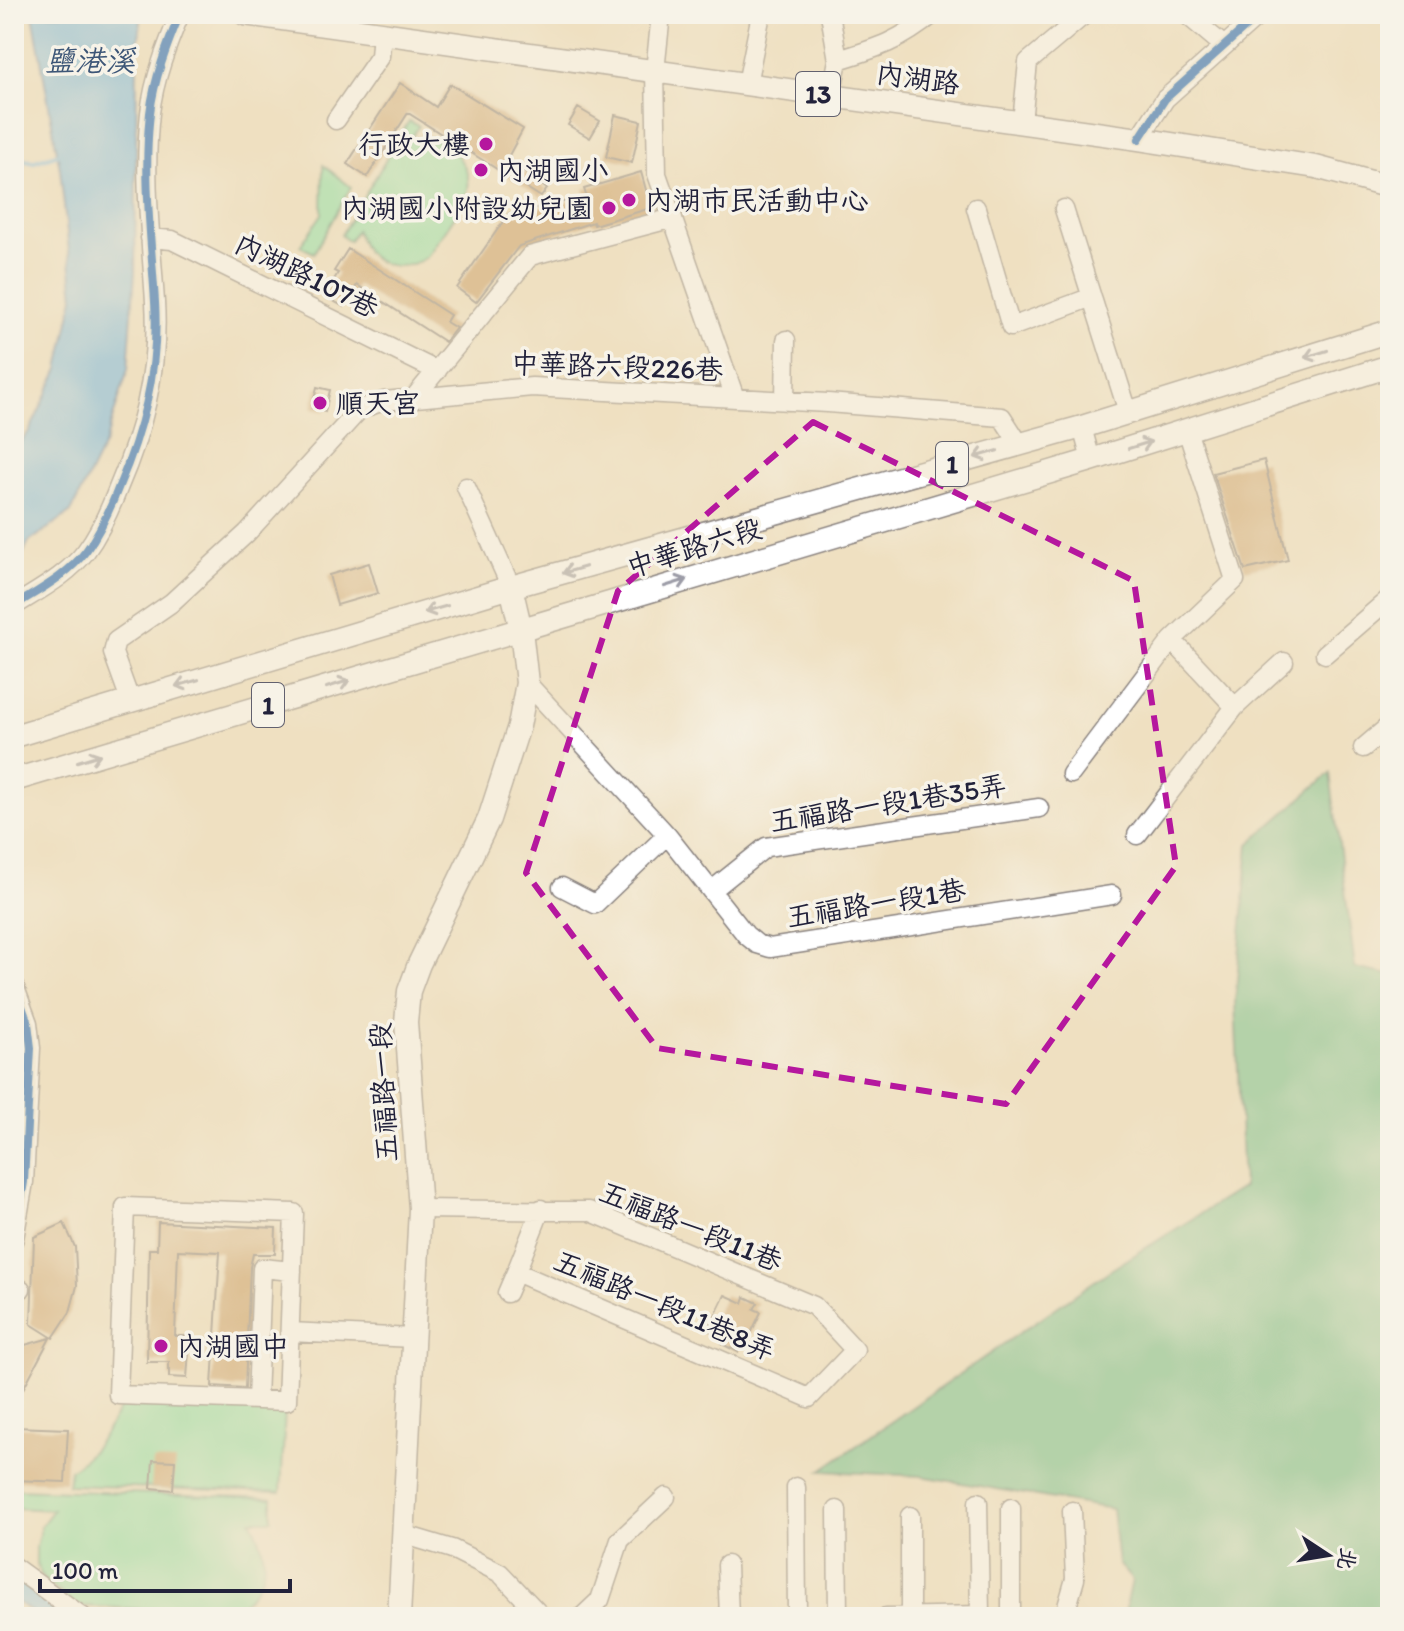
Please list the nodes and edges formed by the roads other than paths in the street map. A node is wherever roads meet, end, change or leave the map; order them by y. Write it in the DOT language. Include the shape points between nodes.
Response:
graph roads {
  1 [pos="180,14"];
  2 [pos="245,14"];
  3 [pos="661,14"];
  4 [pos="761,14"];
  5 [pos="830,14"];
  6 [pos="933,14"];
  7 [pos="1085,14"];
  8 [pos="1186,14"];
  9 [pos="1260,14"];
  10 [pos="382,33"];
  11 [pos="1224,46"];
  12 [pos="838,60"];
  13 [pos="655,71"];
  14 [pos="747,84"];
  15 [pos="831,96"];
  16 [pos="336,120"];
  17 [pos="1022,122"];
  18 [pos="1139,139"];
  19 [pos="1390,187"];
  20 [pos="976,208"];
  21 [pos="1064,209"];
  22 [pos="673,218"];
  23 [pos="150,238"];
  24 [pos="1092,297"];
  25 [pos="1390,331"];
  26 [pos="786,340"];
  27 [pos="1390,366"];
  28 [pos="437,371"];
  29 [pos="414,398"];
  30 [pos="735,398"];
  31 [pos="785,401"];
  32 [pos="1128,412"];
  33 [pos="1082,427"];
  34 [pos="1187,430"];
  35 [pos="1020,445"];
  36 [pos="1091,460"];
  37 [pos="466,487"];
  38 [pos="511,587"];
  39 [pos="1390,598"];
  40 [pos="14,606"];
  41 [pos="521,630"];
  42 [pos="1172,640"];
  43 [pos="1325,654"];
  44 [pos="1284,662"];
  45 [pos="527,683"];
  46 [pos="130,700"];
  47 [pos="1235,707"];
  48 [pos="1390,725"];
  49 [pos="14,736"];
  50 [pos="1363,748"];
  51 [pos="1071,774"];
  52 [pos="14,780"];
  53 [pos="1039,808"];
  54 [pos="667,835"];
  55 [pos="1137,835"];
  56 [pos="562,887"];
  57 [pos="711,891"];
  58 [pos="1112,895"];
  59 [pos="14,985"];
  60 [pos="420,1209"];
  61 [pos="541,1209"];
  62 [pos="14,1239"];
  63 [pos="292,1271"];
  64 [pos="516,1272"];
  65 [pos="507,1293"];
  66 [pos="290,1332"];
  67 [pos="412,1338"];
  68 [pos="809,1398"];
  69 [pos="257,1400"];
  70 [pos="796,1487"];
  71 [pos="666,1497"];
  72 [pos="978,1502"];
  73 [pos="1011,1508"];
  74 [pos="837,1510"];
  75 [pos="1072,1511"];
  76 [pos="910,1516"];
  77 [pos="402,1534"];
  78 [pos="727,1565"];
  79 [pos="14,1567"];
  80 [pos="905,1616"];
  81 [pos="982,1616"];
  82 [pos="83,1617"];
  83 [pos="399,1617"];
  84 [pos="542,1617"];
  85 [pos="582,1617"];
  86 [pos="729,1617"];
  87 [pos="797,1617"];
  88 [pos="838,1617"];
  89 [pos="886,1617"];
  90 [pos="1011,1617"];
  91 [pos="1064,1617"];
  1 -- 23 [label="street" via="151,111 146,181"];
  2 -- 10 [label="main road, 內湖路 / 13"];
  3 -- 13 [label="street"];
  4 -- 14 [label="street"];
  5 -- 12 [label="street"];
  6 -- 12 [label="street" via="887,46"];
  7 -- 17 [label="street" via="1028,62"];
  8 -- 11 [label="street"];
  9 -- 11 [label="street"];
  10 -- 13 [label="main road, 內湖路 / 13"];
  10 -- 16 [label="street" via="380,56"];
  11 -- 18 [label="street" via="1165,99"];
  12 -- 15 [label="street"];
  13 -- 14 [label="main road, 內湖路 / 13"];
  13 -- 22 [label="street" via="657,174"];
  14 -- 15 [label="main road, 內湖路 / 13"];
  15 -- 17 [label="main road, 內湖路 / 13"];
  17 -- 18 [label="main road, 內湖路 / 13"];
  18 -- 19 [label="main road, 內湖路 / 13" via="1316,167"];
  20 -- 24 [label="street" via="1011,327"];
  21 -- 24 [label="street"];
  22 -- 28 [label="street" via="530,256"];
  22 -- 30 [label="street"];
  23 -- 28 [label="street, 內湖路107巷" via="172,240"];
  23 -- 40 [label="street" via="154,343 135,450 86,551 64,573"];
  24 -- 32 [label="street"];
  25 -- 32 [label="main road, 中華路六段 / 1, one-way"];
  26 -- 31 [label="street"];
  27 -- 34 [label="main road, 中華路六段 / 1"];
  28 -- 29 [label="street"];
  29 -- 30 [label="street, 中華路六段226巷" via="532,387"];
  29 -- 46 [label="street, 中華路六段226巷" via="360,409 247,533 171,603 116,641 113,653"];
  30 -- 31 [label="street, 中華路六段226巷"];
  31 -- 35 [label="street, 中華路六段226巷" via="1002,417"];
  32 -- 33 [label="main road, 中華路六段 / 1"];
  33 -- 35 [label="main road, 中華路六段 / 1"];
  33 -- 36 [label="street"];
  36 -- 34 [label="main road, 中華路六段 / 1, one-way"];
  34 -- 42 [label="street" via="1235,580"];
  35 -- 38 [label="main road, 中華路六段 / 1, one-way"];
  41 -- 36 [label="main road, 中華路六段 / 1, one-way"];
  37 -- 38 [label="street"];
  38 -- 41 [label="main road, 五福路一段"];
  38 -- 46 [label="main road, 中華路六段 / 1, one-way"];
  39 -- 43 [label="street"];
  41 -- 45 [label="main road, 五福路一段"];
  52 -- 41 [label="main road, 中華路六段 / 1, one-way"];
  42 -- 47 [label="street"];
  42 -- 51 [label="street"];
  44 -- 47 [label="street"];
  45 -- 54 [label="street, 五福路一段1巷"];
  45 -- 60 [label="main road, 五福路一段" via="489,819 409,991 406,1022"];
  46 -- 49 [label="main road, 中華路六段 / 1"];
  47 -- 55 [label="street"];
  48 -- 50 [label="street"];
  53 -- 57 [label="street, 五福路一段1巷35弄" via="766,847"];
  54 -- 56 [label="street" via="595,904"];
  54 -- 57 [label="street, 五福路一段1巷"];
  57 -- 58 [label="street, 五福路一段1巷" via="746,935 770,948"];
  59 -- 62 [label="street" via="31,1048 24,1182"];
  60 -- 61 [label="street, 五福路一段11巷"];
  60 -- 67 [label="main road, 五福路一段"];
  61 -- 64 [label="street, 五福路一段11巷8弄"];
  61 -- 68 [label="street, 五福路一段11巷" via="589,1211 814,1306 855,1350"];
  63 -- 66 [label="street"];
  63 -- 69 [label="street" via="262,1268"];
  63 -- 69 [label="street" via="294,1213 125,1207 118,1395"];
  64 -- 65 [label="street"];
  64 -- 68 [label="street, 五福路一段11巷8弄"];
  66 -- 67 [label="street"];
  66 -- 69 [label="street" via="287,1401"];
  67 -- 77 [label="main road, 五福路一段"];
  70 -- 87 [label="street"];
  71 -- 85 [label="street" via="620,1540 600,1600"];
  72 -- 81 [label="street"];
  73 -- 90 [label="street"];
  74 -- 88 [label="street"];
  75 -- 91 [label="street" via="1075,1579"];
  76 -- 80 [label="street"];
  77 -- 83 [label="main road, 五福路一段"];
  77 -- 84 [label="street" via="452,1549 500,1573"];
  78 -- 86 [label="street"];
  79 -- 82 [label="street"];
  80 -- 81 [label="street"];
  80 -- 89 [label="street"];
}
